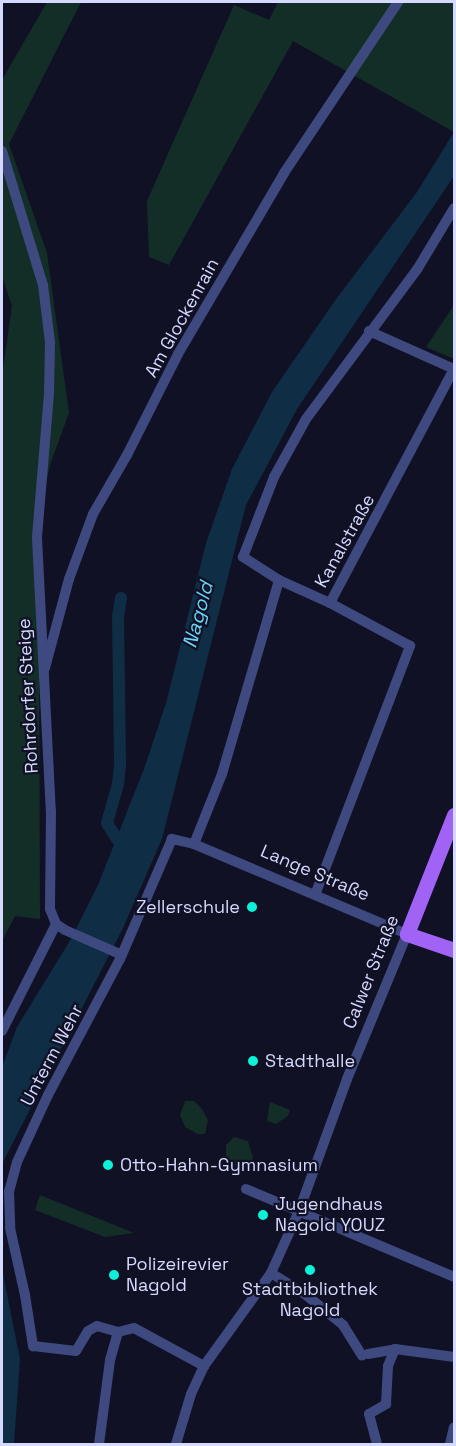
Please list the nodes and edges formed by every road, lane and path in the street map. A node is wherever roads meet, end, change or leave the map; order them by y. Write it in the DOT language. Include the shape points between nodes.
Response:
graph roads {
  1 [pos="398,2"];
  2 [pos="2,151"];
  3 [pos="454,208"];
  4 [pos="369,331"];
  5 [pos="454,369"];
  6 [pos="279,580"];
  7 [pos="330,603"];
  8 [pos="43,674"];
  9 [pos="454,815"];
  10 [pos="194,844"];
  11 [pos="315,895"];
  12 [pos="60,927"];
  13 [pos="408,934"];
  14 [pos="454,950"];
  15 [pos="117,953"];
  16 [pos="2,1031"];
  17 [pos="246,1189"];
  18 [pos="299,1211"];
  19 [pos="272,1273"];
  20 [pos="454,1277"];
  21 [pos="118,1332"];
  22 [pos="395,1349"];
  23 [pos="454,1357"];
  24 [pos="204,1366"];
  25 [pos="454,1427"];
  26 [pos="99,1444"];
  27 [pos="176,1444"];
  28 [pos="378,1444"];
  29 [pos="450,1444"];
  1 -- 8 [label="street, Am Glockenrain" via="284,173 178,353 93,514 69,579"];
  2 -- 8 [label="street, Rohrdorfer Steige" via="43,285 50,342 37,538"];
  3 -- 4 [label="street" via="418,268"];
  4 -- 5 [label="street"];
  4 -- 6 [label="street" via="306,419 252,526 243,557"];
  5 -- 7 [label="street, Kanalstraße"];
  6 -- 7 [label="street"];
  6 -- 10 [label="street" via="222,774"];
  7 -- 11 [label="street, Kanalstraße" via="410,646"];
  8 -- 12 [label="street, Rohrdorfer Steige" via="51,811 50,909"];
  9 -- 13 [label="main road, Calwer Straße"];
  10 -- 11 [label="street, Lange Straße"];
  10 -- 15 [label="street, Unterm Wehr" via="172,839"];
  11 -- 13 [label="street, Lange Straße"];
  12 -- 15 [label="street"];
  12 -- 16 [label="street"];
  13 -- 14 [label="main road, Lange Straße"];
  13 -- 18 [label="street, Calwer Straße" via="347,1080"];
  15 -- 21 [label="street, Unterm Wehr" via="17,1162 9,1191 10,1228 33,1346 76,1351 88,1331 97,1326"];
  17 -- 18 [label="street"];
  18 -- 19 [label="street, Calwer Straße"];
  18 -- 20 [label="street"];
  19 -- 22 [label="street" via="342,1325 365,1355"];
  19 -- 24 [label="street, Calwer Straße"];
  21 -- 24 [label="street" via="134,1328"];
  21 -- 26 [label="street" via="110,1360"];
  22 -- 23 [label="street"];
  22 -- 28 [label="street" via="388,1366 386,1404 369,1414"];
  24 -- 27 [label="street, Calwer Straße"];
  25 -- 29 [label="street"];
}
